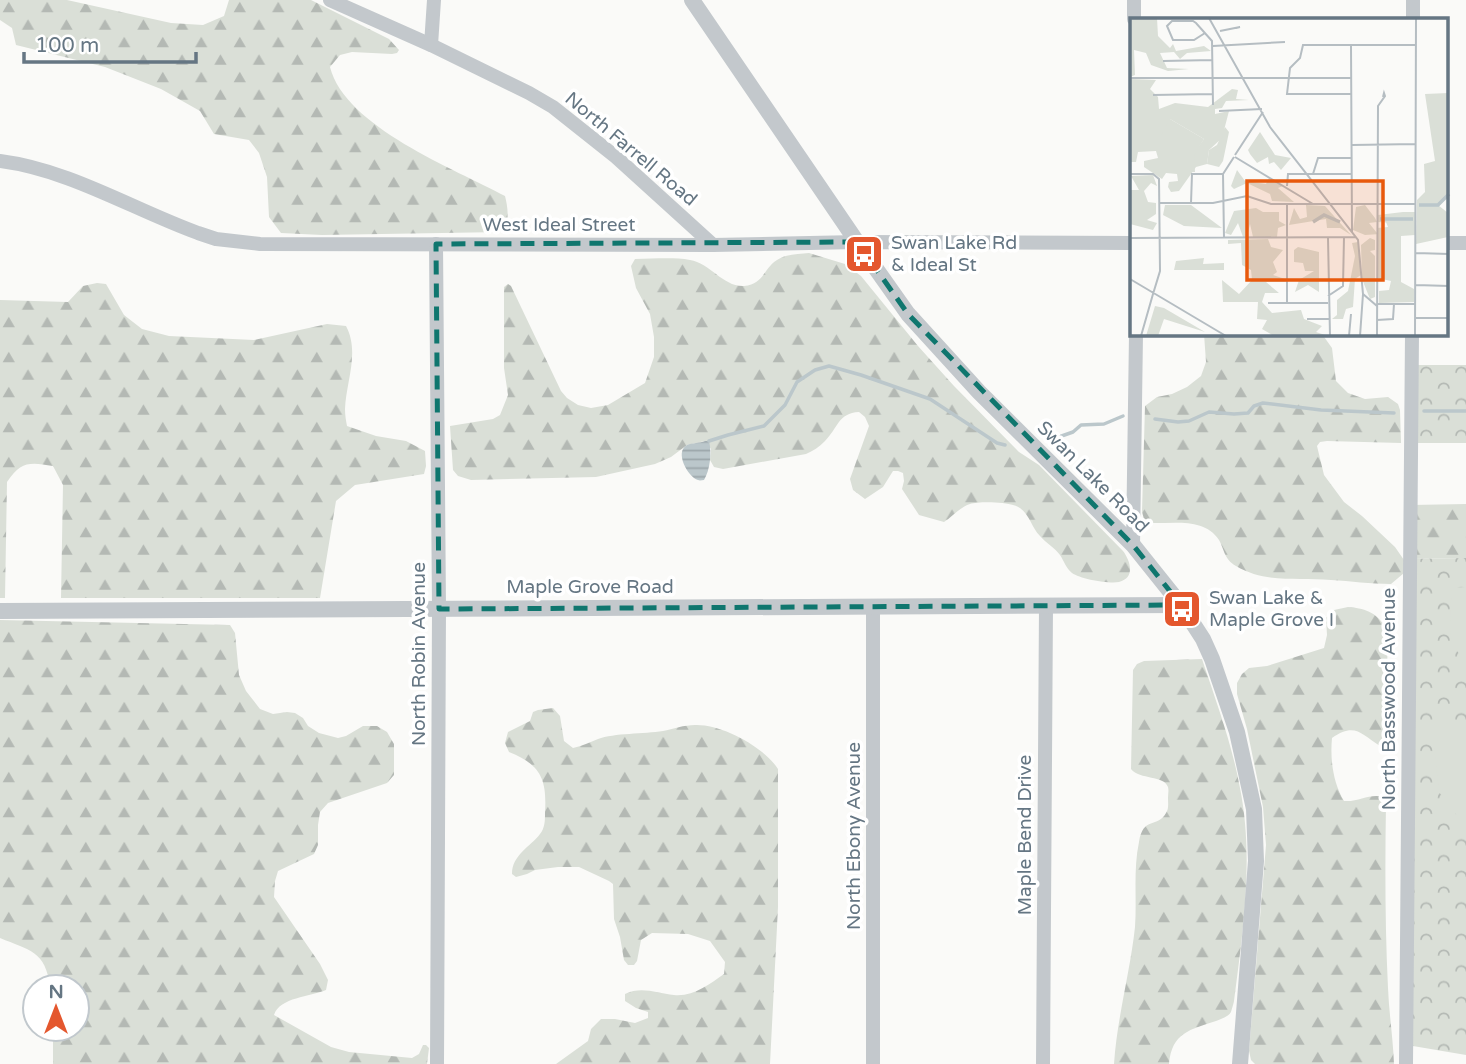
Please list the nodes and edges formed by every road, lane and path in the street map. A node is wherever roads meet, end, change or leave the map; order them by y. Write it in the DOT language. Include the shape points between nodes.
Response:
graph roads {
  1 [pos="330,0"];
  2 [pos="434,0"];
  3 [pos="692,0"];
  4 [pos="1134,0"];
  5 [pos="1413,0"];
  6 [pos="1134,18"];
  7 [pos="1413,18"];
  8 [pos="431,45"];
  9 [pos="0,161"];
  10 [pos="856,242"];
  11 [pos="1130,243"];
  12 [pos="1448,243"];
  13 [pos="1466,243"];
  14 [pos="436,244"];
  15 [pos="713,245"];
  16 [pos="1136,336"];
  17 [pos="1412,336"];
  18 [pos="1133,545"];
  19 [pos="1181,605"];
  20 [pos="1046,606"];
  21 [pos="873,607"];
  22 [pos="439,609"];
  23 [pos="0,611"];
  24 [pos="437,1064"];
  25 [pos="873,1064"];
  26 [pos="1043,1064"];
  27 [pos="1240,1064"];
  28 [pos="1406,1064"];
  1 -- 8 [label="street, North Farrell Road"];
  2 -- 8 [label="street"];
  3 -- 10 [label="street, Swan Lake Road"];
  4 -- 6 [label="street"];
  5 -- 7 [label="street"];
  8 -- 15 [label="street, North Farrell Road" via="553,107"];
  9 -- 14 [label="street, West Ideal Street" via="65,177 216,239 260,244"];
  10 -- 11 [label="street, West Ideal Street"];
  10 -- 15 [label="street, West Ideal Street"];
  10 -- 18 [label="street, Swan Lake Road" via="897,299 979,392"];
  12 -- 13 [label="street"];
  14 -- 15 [label="street, West Ideal Street"];
  14 -- 22 [label="street, North Robin Avenue"];
  16 -- 18 [label="street"];
  17 -- 28 [label="street, North Basswood Avenue"];
  18 -- 19 [label="street, Swan Lake Road"];
  19 -- 20 [label="street, Maple Grove Road"];
  19 -- 27 [label="street, Swan Lake Road" via="1212,659 1237,732 1254,809 1256,861"];
  20 -- 21 [label="street, Maple Grove Road"];
  20 -- 26 [label="street, Maple Bend Drive"];
  21 -- 22 [label="street, Maple Grove Road"];
  21 -- 25 [label="street, North Ebony Avenue"];
  22 -- 23 [label="street, Maple Grove Road"];
  22 -- 24 [label="street, North Robin Avenue"];
}
